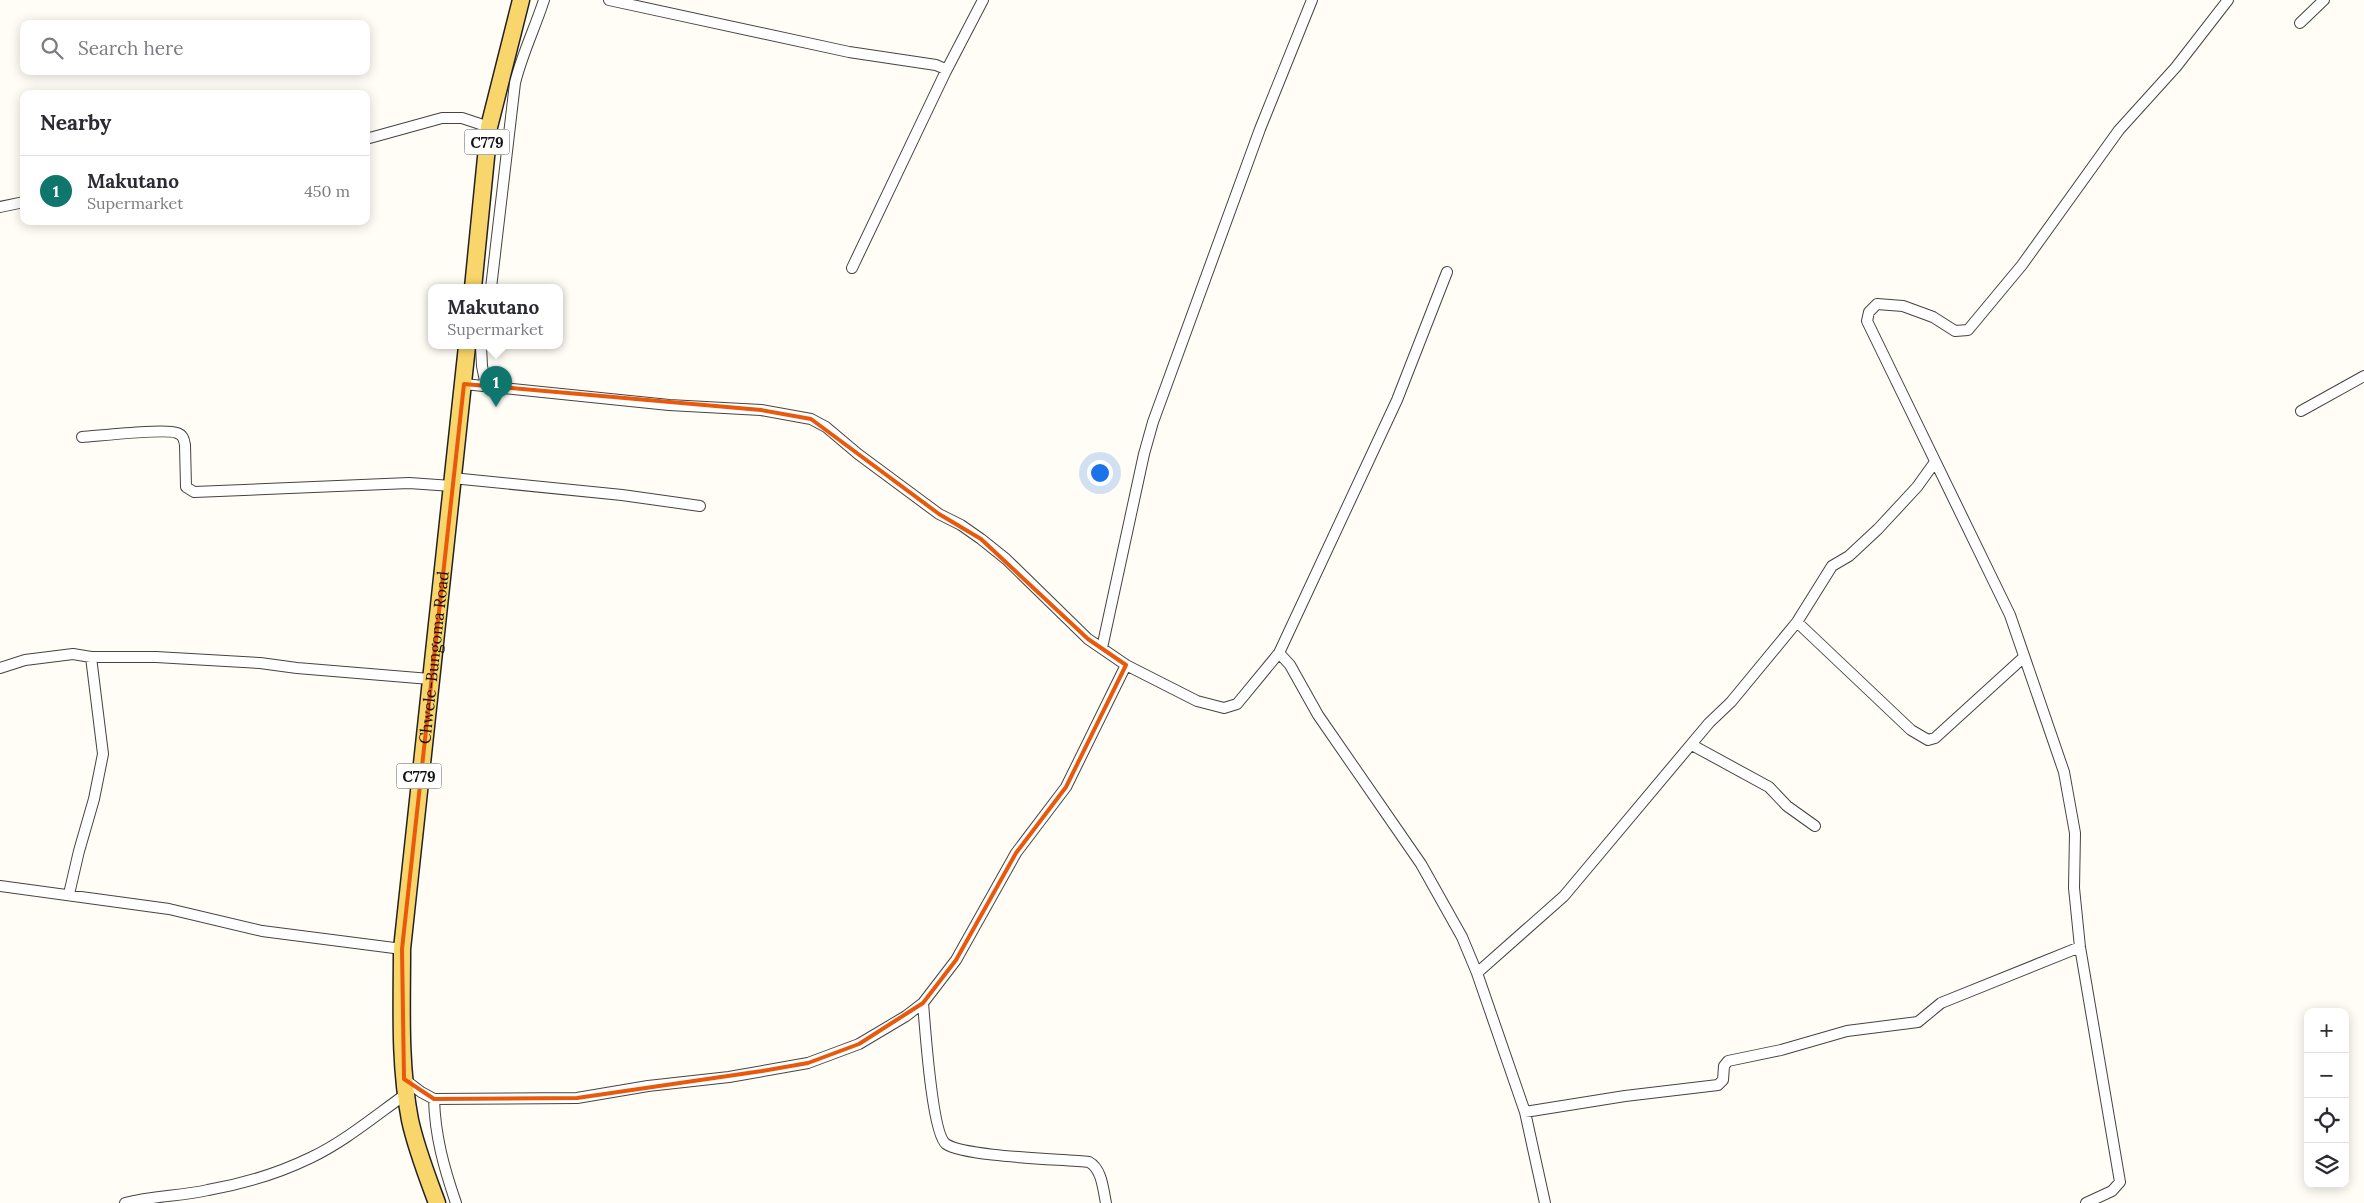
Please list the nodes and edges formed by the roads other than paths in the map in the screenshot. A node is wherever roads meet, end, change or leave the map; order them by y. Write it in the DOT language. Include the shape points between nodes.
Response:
graph roads {
  1 [pos="521,0"];
  2 [pos="544,0"];
  3 [pos="609,0"];
  4 [pos="984,0"];
  5 [pos="1312,0"];
  6 [pos="2228,0"];
  7 [pos="2324,0"];
  8 [pos="2300,23"];
  9 [pos="945,73"];
  10 [pos="489,126"];
  11 [pos="370,138"];
  12 [pos="20,203"];
  13 [pos="0,207"];
  14 [pos="852,268"];
  15 [pos="1447,272"];
  16 [pos="473,284"];
  17 [pos="491,284"];
  18 [pos="467,349"];
  19 [pos="481,349"];
  20 [pos="2364,376"];
  21 [pos="464,384"];
  22 [pos="486,386"];
  23 [pos="2301,411"];
  24 [pos="82,437"];
  25 [pos="1935,462"];
  26 [pos="452,482"];
  27 [pos="700,506"];
  28 [pos="1797,622"];
  29 [pos="1102,648"];
  30 [pos="1279,653"];
  31 [pos="90,657"];
  32 [pos="2024,657"];
  33 [pos="1126,665"];
  34 [pos="0,668"];
  35 [pos="430,679"];
  36 [pos="1692,744"];
  37 [pos="1815,826"];
  38 [pos="0,886"];
  39 [pos="69,894"];
  40 [pos="2080,947"];
  41 [pos="402,949"];
  42 [pos="1477,973"];
  43 [pos="923,1003"];
  44 [pos="405,1087"];
  45 [pos="434,1099"];
  46 [pos="1525,1112"];
  47 [pos="125,1203"];
  48 [pos="437,1203"];
  49 [pos="456,1203"];
  50 [pos="1106,1203"];
  51 [pos="1545,1203"];
  52 [pos="2086,1203"];
  1 -- 10 [label="main road, C779"];
  2 -- 17 [label="street" via="515,83"];
  3 -- 9 [label="street" via="849,52 936,64 942,66"];
  4 -- 9 [label="street"];
  5 -- 29 [label="street" via="1260,129 1154,422 1144,454"];
  6 -- 25 [label="street" via="2176,67 2116,135 2022,265 1968,330 1955,331 1933,317 1903,306 1878,304 1869,312 1868,324"];
  7 -- 8 [label="street"];
  9 -- 14 [label="street"];
  10 -- 11 [label="street" via="462,118 442,118"];
  10 -- 16 [label="main road, C779"];
  12 -- 13 [label="street"];
  15 -- 30 [label="street" via="1397,400"];
  18 -- 21 [label="main road, Chwele-Bungoma Road / C779"];
  19 -- 22 [label="street"];
  20 -- 23 [label="street"];
  21 -- 22 [label="street"];
  21 -- 26 [label="main road, Chwele-Bungoma Road / C779"];
  22 -- 29 [label="street" via="669,405 761,410 811,419 940,514 987,544 1088,639"];
  24 -- 26 [label="street" via="164,431 178,433 184,438 186,487 194,492"];
  25 -- 28 [label="street" via="1878,530 1849,556 1832,566"];
  25 -- 32 [label="street" via="2010,615"];
  26 -- 27 [label="street" via="612,494"];
  26 -- 35 [label="main road, Chwele-Bungoma Road / C779"];
  28 -- 32 [label="street" via="1912,730 1928,740 1935,738"];
  28 -- 36 [label="street"];
  29 -- 33 [label="street"];
  30 -- 33 [label="street" via="1237,704 1224,708 1197,701"];
  30 -- 42 [label="street" via="1421,864 1459,930"];
  31 -- 34 [label="street" via="73,654 25,660"];
  31 -- 35 [label="street" via="260,663"];
  31 -- 39 [label="street" via="103,754"];
  32 -- 40 [label="street" via="2064,772 2074,820 2074,888"];
  33 -- 43 [label="street" via="1066,787 1016,853 956,960"];
  35 -- 41 [label="main road, Chwele-Bungoma Road / C779"];
  36 -- 37 [label="street" via="1769,787 1787,806"];
  36 -- 42 [label="street" via="1564,896"];
  38 -- 39 [label="street"];
  39 -- 41 [label="street" via="169,908 262,931"];
  40 -- 46 [label="street" via="1941,1003 1918,1022 1847,1031 1728,1061 1724,1066 1723,1080 1718,1085"];
  40 -- 52 [label="street" via="2120,1182 2112,1191"];
  41 -- 44 [label="main road, Chwele-Bungoma Road / C779" via="401,1047"];
  42 -- 46 [label="street"];
  43 -- 45 [label="street" via="859,1044 808,1063 729,1078 648,1086 577,1098"];
  43 -- 50 [label="street" via="940,1138 946,1144 969,1151 1089,1162 1098,1172"];
  44 -- 45 [label="street"];
  44 -- 47 [label="street" via="352,1132 311,1158 208,1190 153,1196"];
  44 -- 48 [label="main road, Chwele-Bungoma Road / C779" via="410,1121"];
  45 -- 49 [label="street" via="434,1123 441,1159"];
  46 -- 51 [label="street"];
}
